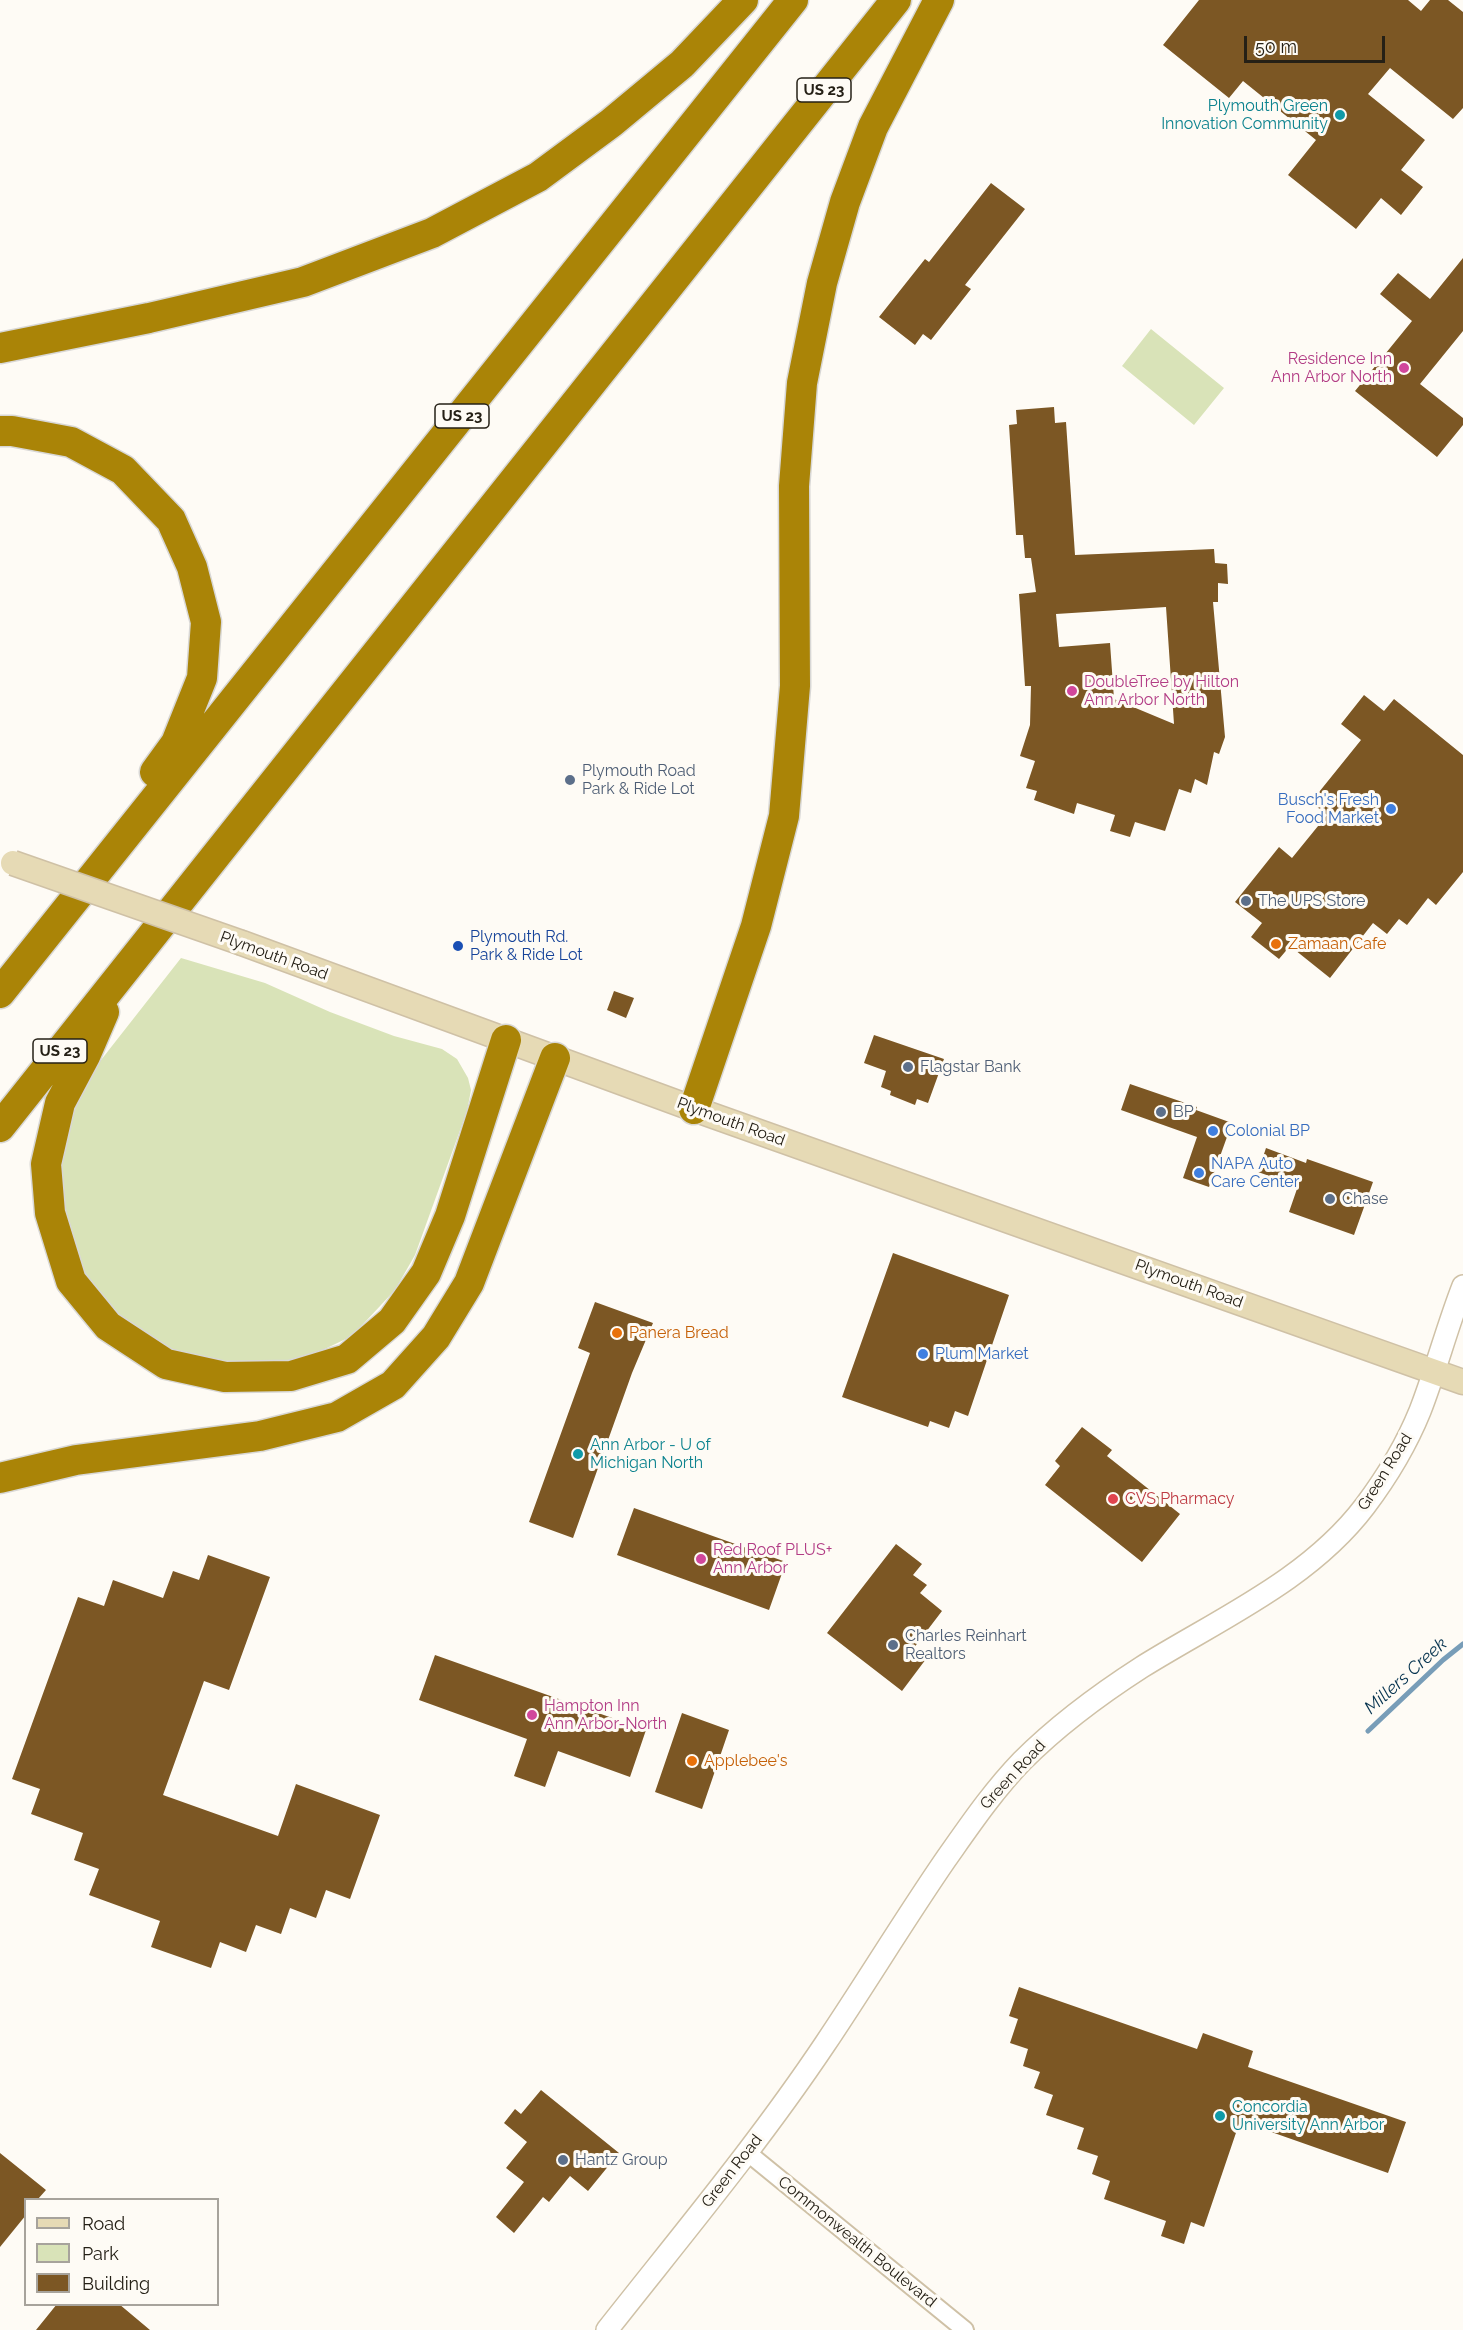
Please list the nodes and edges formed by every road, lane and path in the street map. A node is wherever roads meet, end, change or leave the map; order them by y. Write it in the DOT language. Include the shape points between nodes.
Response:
graph roads {
  1 [pos="743,0"];
  2 [pos="793,0"];
  3 [pos="896,0"];
  4 [pos="939,0"];
  5 [pos="0,348"];
  6 [pos="0,431"];
  7 [pos="6,861"];
  8 [pos="19,969"];
  9 [pos="120,975"];
  10 [pos="0,993"];
  11 [pos="506,1040"];
  12 [pos="555,1058"];
  13 [pos="694,1108"];
  14 [pos="0,1126"];
  15 [pos="1463,1286"];
  16 [pos="1433,1371"];
  17 [pos="1463,1382"];
  18 [pos="0,1478"];
  19 [pos="748,2153"];
  20 [pos="607,2330"];
  21 [pos="965,2330"];
  1 -- 5 [label="highway" via="682,63 611,123 538,177 432,233 303,282"];
  2 -- 8 [label="highway, US 23"];
  3 -- 9 [label="highway, US 23"];
  4 -- 13 [label="highway" via="873,127 845,202 822,283 802,383 794,486 795,686 784,816 756,926"];
  6 -- 8 [label="highway" via="71,442 123,470 171,519 192,567 206,622 202,678 176,743"];
  7 -- 11 [label="main road, Plymouth Road, bridge"];
  8 -- 10 [label="highway, US 23"];
  9 -- 11 [label="highway" via="60,1103 46,1164 50,1213 71,1281 108,1326 166,1364 225,1377 291,1376 347,1359 392,1321 426,1273 450,1216"];
  9 -- 14 [label="highway, US 23"];
  11 -- 12 [label="main road, Plymouth Road"];
  12 -- 13 [label="main road, Plymouth Road"];
  12 -- 18 [label="highway" via="470,1283 436,1337 393,1385 337,1417 260,1436 76,1460"];
  13 -- 16 [label="main road, Plymouth Road"];
  15 -- 16 [label="street, Green Road"];
  16 -- 17 [label="main road, Plymouth Road"];
  16 -- 19 [label="street, Green Road" via="1420,1411 1398,1454 1366,1505 1341,1535 1262,1596 1104,1693 1031,1753 984,1805 825,2045"];
  19 -- 20 [label="street, Green Road"];
  19 -- 21 [label="street, Commonwealth Boulevard"];
}
